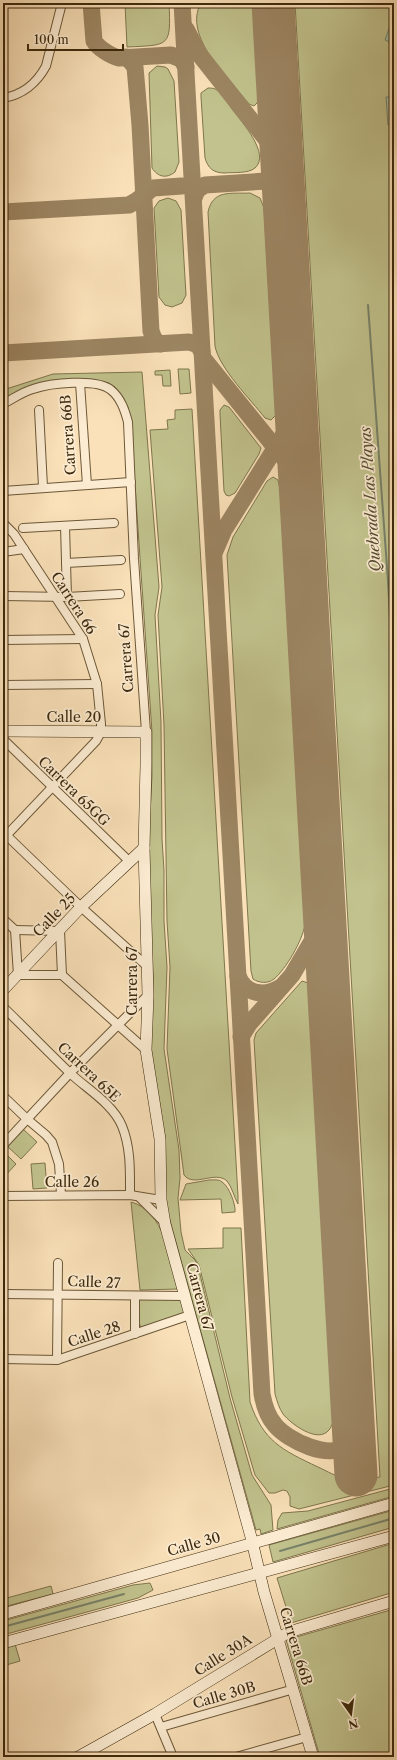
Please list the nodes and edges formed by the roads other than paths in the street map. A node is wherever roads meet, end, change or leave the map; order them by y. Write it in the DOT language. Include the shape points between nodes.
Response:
graph roads {
  1 [pos="62,3"];
  2 [pos="3,98"];
  3 [pos="80,383"];
  4 [pos="3,404"];
  5 [pos="39,410"];
  6 [pos="130,482"];
  7 [pos="87,485"];
  8 [pos="43,488"];
  9 [pos="3,491"];
  10 [pos="3,522"];
  11 [pos="114,523"];
  12 [pos="65,526"];
  13 [pos="23,528"];
  14 [pos="24,549"];
  15 [pos="3,552"];
  16 [pos="121,560"];
  17 [pos="66,563"];
  18 [pos="120,594"];
  19 [pos="3,596"];
  20 [pos="56,597"];
  21 [pos="67,597"];
  22 [pos="83,638"];
  23 [pos="3,640"];
  24 [pos="97,684"];
  25 [pos="3,685"];
  26 [pos="3,732"];
  27 [pos="101,732"];
  28 [pos="146,732"];
  29 [pos="3,739"];
  30 [pos="52,788"];
  31 [pos="4,835"];
  32 [pos="144,848"];
  33 [pos="129,861"];
  34 [pos="145,878"];
  35 [pos="81,907"];
  36 [pos="3,919"];
  37 [pos="15,930"];
  38 [pos="60,931"];
  39 [pos="148,967"];
  40 [pos="18,975"];
  41 [pos="62,975"];
  42 [pos="3,990"];
  43 [pos="148,995"];
  44 [pos="3,1007"];
  45 [pos="117,1025"];
  46 [pos="146,1050"];
  47 [pos="70,1073"];
  48 [pos="3,1096"];
  49 [pos="27,1119"];
  50 [pos="3,1145"];
  51 [pos="61,1194"];
  52 [pos="130,1195"];
  53 [pos="3,1196"];
  54 [pos="140,1198"];
  55 [pos="161,1200"];
  56 [pos="165,1224"];
  57 [pos="58,1263"];
  58 [pos="3,1294"];
  59 [pos="58,1294"];
  60 [pos="135,1296"];
  61 [pos="185,1296"];
  62 [pos="190,1315"];
  63 [pos="135,1334"];
  64 [pos="3,1360"];
  65 [pos="57,1360"];
  66 [pos="394,1503"];
  67 [pos="394,1536"];
  68 [pos="252,1543"];
  69 [pos="260,1573"];
  70 [pos="394,1601"];
  71 [pos="3,1614"];
  72 [pos="278,1639"];
  73 [pos="3,1643"];
  74 [pos="294,1689"];
  75 [pos="155,1714"];
  76 [pos="161,1727"];
  77 [pos="307,1737"];
  78 [pos="78,1757"];
  79 [pos="173,1757"];
  80 [pos="236,1757"];
  81 [pos="313,1757"];
  1 -- 2 [label="street" via="46,66 37,81 26,90"];
  3 -- 4 [label="street" via="34,388"];
  3 -- 6 [label="street, Carrera 67" via="102,385 112,390 124,407 128,422"];
  3 -- 7 [label="street, Carrera 66B"];
  5 -- 8 [label="street"];
  6 -- 7 [label="street"];
  6 -- 28 [label="street, Carrera 67"];
  7 -- 8 [label="street"];
  8 -- 9 [label="street"];
  10 -- 14 [label="street, Carrera 66"];
  11 -- 12 [label="street"];
  12 -- 13 [label="street"];
  12 -- 17 [label="street"];
  14 -- 15 [label="street"];
  14 -- 20 [label="street, Carrera 66"];
  16 -- 17 [label="street"];
  17 -- 21 [label="street"];
  18 -- 21 [label="street"];
  19 -- 20 [label="street"];
  20 -- 21 [label="street"];
  20 -- 22 [label="street, Carrera 66"];
  22 -- 23 [label="street"];
  22 -- 24 [label="street, Carrera 66"];
  24 -- 25 [label="street"];
  24 -- 27 [label="street, Carrera 66"];
  26 -- 27 [label="street, Calle 20"];
  27 -- 28 [label="street, Calle 20"];
  27 -- 30 [label="street" via="96,741"];
  28 -- 32 [label="street, Carrera 67"];
  29 -- 30 [label="street, Carrera 65GG"];
  30 -- 31 [label="street"];
  30 -- 33 [label="street, Carrera 65GG"];
  31 -- 35 [label="street"];
  32 -- 33 [label="street, Calle 25"];
  32 -- 34 [label="street, Carrera 67"];
  33 -- 34 [label="street"];
  33 -- 35 [label="street, Calle 25"];
  34 -- 39 [label="street, Carrera 67"];
  35 -- 38 [label="street, Calle 25"];
  35 -- 39 [label="street"];
  36 -- 37 [label="street"];
  37 -- 38 [label="street"];
  37 -- 40 [label="street"];
  38 -- 40 [label="street, Calle 25"];
  38 -- 41 [label="street"];
  39 -- 43 [label="street, Carrera 67"];
  40 -- 41 [label="street"];
  40 -- 42 [label="street, Calle 25"];
  41 -- 45 [label="street"];
  43 -- 45 [label="street"];
  43 -- 46 [label="street, Carrera 67"];
  44 -- 47 [label="street, Carrera 65E"];
  45 -- 46 [label="street"];
  45 -- 47 [label="street"];
  46 -- 55 [label="street, Carrera 67" via="160,1139"];
  47 -- 49 [label="street"];
  47 -- 52 [label="street, Carrera 65E" via="108,1106 122,1124 127,1140"];
  48 -- 49 [label="street"];
  49 -- 50 [label="street"];
  49 -- 51 [label="street" via="46,1135 56,1150"];
  51 -- 52 [label="street, Calle 26"];
  51 -- 53 [label="street, Calle 26"];
  52 -- 54 [label="street, Calle 26"];
  54 -- 55 [label="street, Calle 26"];
  54 -- 56 [label="street, Calle 26"];
  55 -- 56 [label="street, Carrera 67"];
  56 -- 61 [label="street, Carrera 67"];
  57 -- 59 [label="street"];
  58 -- 59 [label="street, Calle 27"];
  59 -- 60 [label="street, Calle 27"];
  59 -- 65 [label="street"];
  60 -- 61 [label="street, Calle 27"];
  60 -- 63 [label="street"];
  61 -- 62 [label="street, Carrera 67"];
  62 -- 63 [label="street, Calle 28"];
  62 -- 68 [label="street, Carrera 67"];
  63 -- 65 [label="street, Calle 28"];
  64 -- 65 [label="street, Calle 28"];
  66 -- 68 [label="street, Calle 30"];
  67 -- 69 [label="street"];
  68 -- 69 [label="street, Carrera 66B"];
  68 -- 71 [label="street, Calle 30"];
  69 -- 72 [label="street, Carrera 66B"];
  69 -- 73 [label="street"];
  70 -- 72 [label="street, Calle 30A" via="299,1628"];
  72 -- 74 [label="street, Carrera 66B"];
  72 -- 75 [label="street, Calle 30A"];
  74 -- 76 [label="street, Calle 30B"];
  74 -- 77 [label="street, Carrera 66B"];
  75 -- 76 [label="street"];
  75 -- 78 [label="street, Calle 30A"];
  76 -- 79 [label="street"];
  77 -- 80 [label="street"];
  77 -- 81 [label="street, Carrera 66B"];
}
